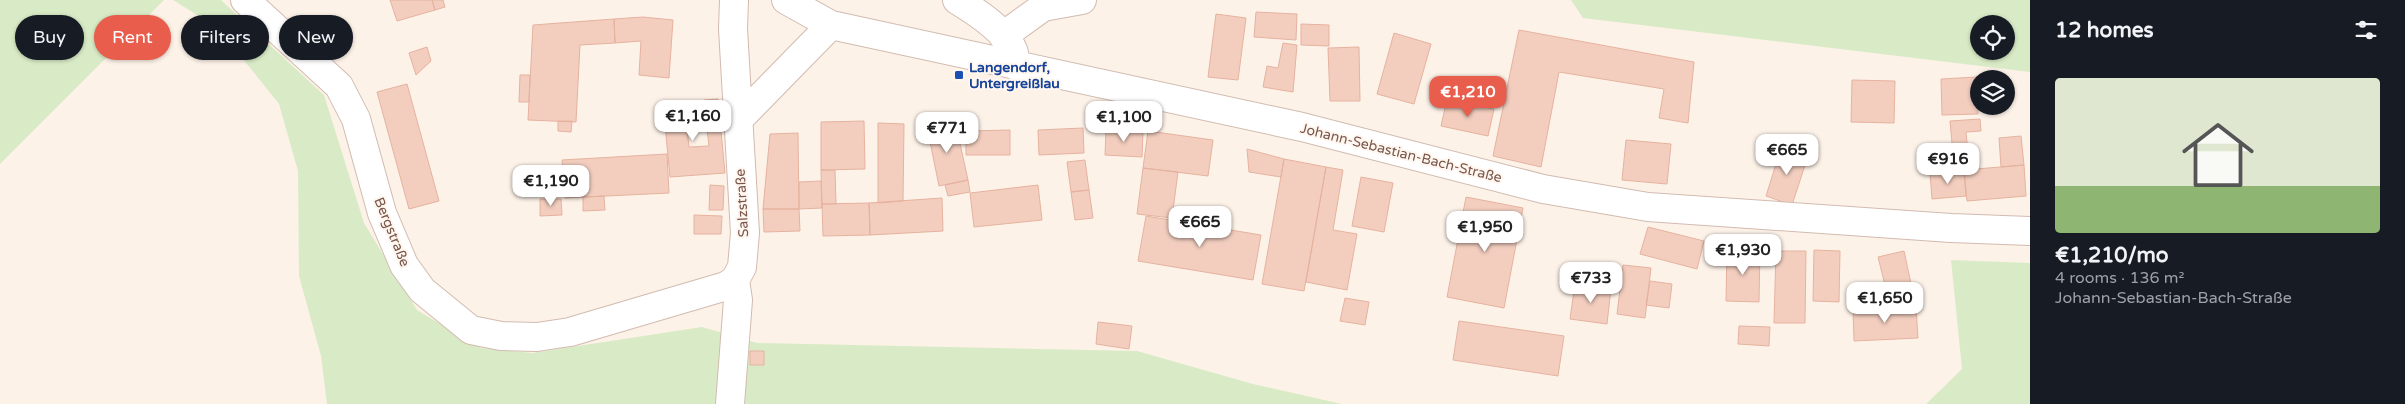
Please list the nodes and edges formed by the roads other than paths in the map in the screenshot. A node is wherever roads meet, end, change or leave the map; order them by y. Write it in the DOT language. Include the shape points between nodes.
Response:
graph roads {
  1 [pos="245,0"];
  2 [pos="734,0"];
  3 [pos="786,0"];
  4 [pos="957,0"];
  5 [pos="1082,0"];
  6 [pos="831,25"];
  7 [pos="1003,36"];
  8 [pos="1016,66"];
  9 [pos="738,120"];
  10 [pos="2030,231"];
  11 [pos="735,280"];
  12 [pos="730,404"];
  1 -- 11 [label="street, Bergstraße" via="338,86 356,119 382,213 404,265 422,290 471,330 502,336 537,337 570,332 726,286"];
  2 -- 9 [label="street, Salzstraße"];
  3 -- 6 [label="street, Johann-Sebastian-Bach-Straße"];
  4 -- 7 [label="street" via="980,14"];
  5 -- 7 [label="street" via="1043,7"];
  6 -- 8 [label="street, Johann-Sebastian-Bach-Straße"];
  6 -- 9 [label="street"];
  7 -- 8 [label="street" via="1013,50"];
  8 -- 10 [label="street, Johann-Sebastian-Bach-Straße" via="1302,127 1543,189 1648,207"];
  9 -- 11 [label="street, Salzstraße" via="744,254"];
  11 -- 12 [label="street, Salzstraße" via="738,300"];
}
